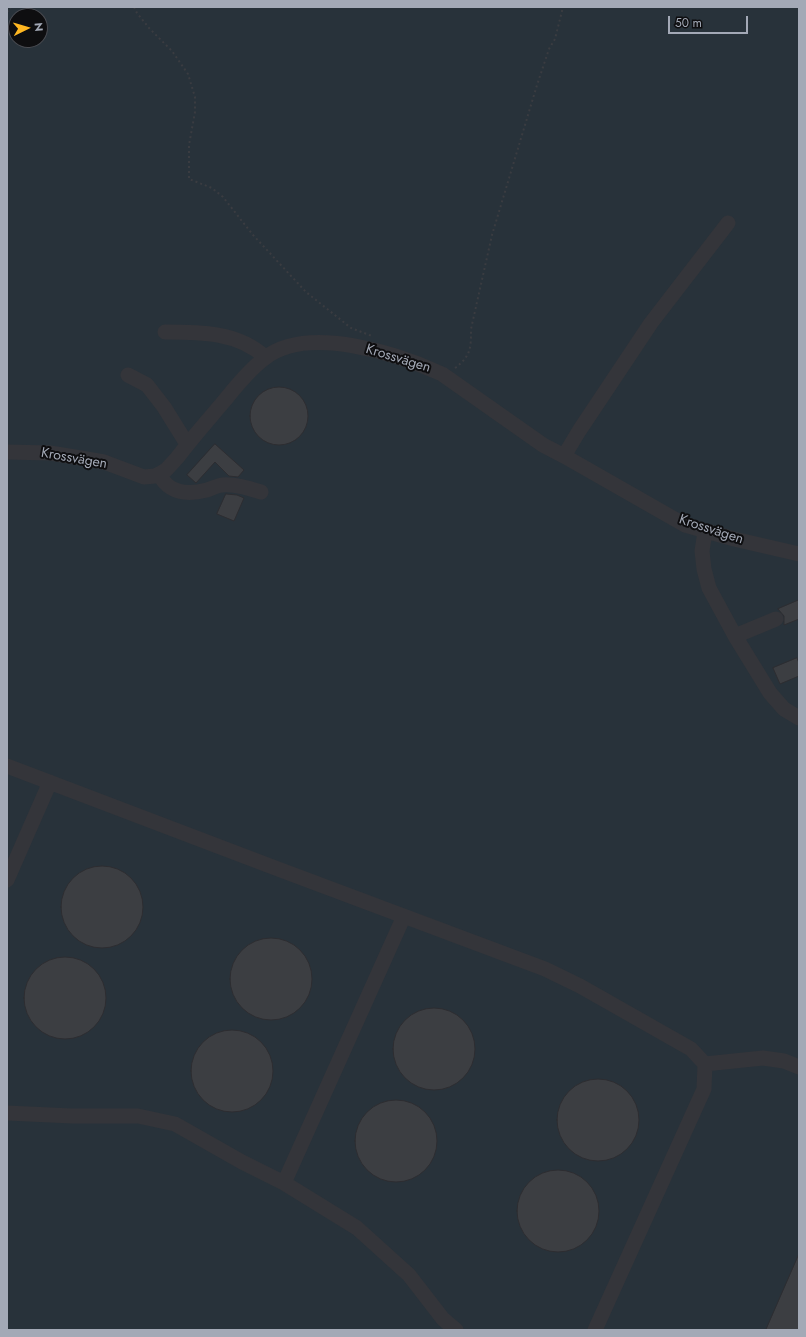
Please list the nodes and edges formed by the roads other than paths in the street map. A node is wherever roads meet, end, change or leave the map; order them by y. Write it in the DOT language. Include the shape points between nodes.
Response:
graph roads {
  1 [pos="728,223"];
  2 [pos="166,332"];
  3 [pos="265,357"];
  4 [pos="128,375"];
  5 [pos="187,444"];
  6 [pos="7,452"];
  7 [pos="564,456"];
  8 [pos="159,474"];
  9 [pos="261,492"];
  10 [pos="706,532"];
  11 [pos="799,554"];
  12 [pos="776,620"];
  13 [pos="735,636"];
  14 [pos="799,718"];
  15 [pos="7,766"];
  16 [pos="50,782"];
  17 [pos="7,880"];
  18 [pos="404,916"];
  19 [pos="705,1064"];
  20 [pos="799,1067"];
  21 [pos="7,1113"];
  22 [pos="284,1183"];
  23 [pos="456,1330"];
  24 [pos="595,1330"];
  1 -- 7 [label="street" via="651,323"];
  2 -- 3 [label="street" via="212,333 234,339"];
  3 -- 5 [label="street, Krossvägen" via="239,383"];
  3 -- 7 [label="street, Krossvägen" via="286,347 309,342 360,347 391,354 442,374 543,445"];
  4 -- 5 [label="street" via="147,385"];
  5 -- 8 [label="street, Krossvägen" via="166,470"];
  6 -- 8 [label="street, Krossvägen" via="50,453 104,462 144,477"];
  7 -- 10 [label="street, Krossvägen" via="685,525"];
  8 -- 9 [label="street" via="166,485 181,492 195,492 221,485 236,485"];
  10 -- 11 [label="street, Krossvägen"];
  10 -- 13 [label="street" via="702,551 709,588"];
  12 -- 13 [label="street"];
  13 -- 14 [label="street" via="770,693 784,709"];
  15 -- 16 [label="street"];
  16 -- 17 [label="street"];
  16 -- 18 [label="street"];
  18 -- 19 [label="street" via="505,953 580,986 691,1049"];
  18 -- 22 [label="street"];
  19 -- 20 [label="street" via="763,1058 784,1061"];
  19 -- 24 [label="street" via="704,1089"];
  21 -- 22 [label="street" via="138,1116 175,1124"];
  22 -- 23 [label="street" via="357,1228 409,1274 443,1319"];
}
